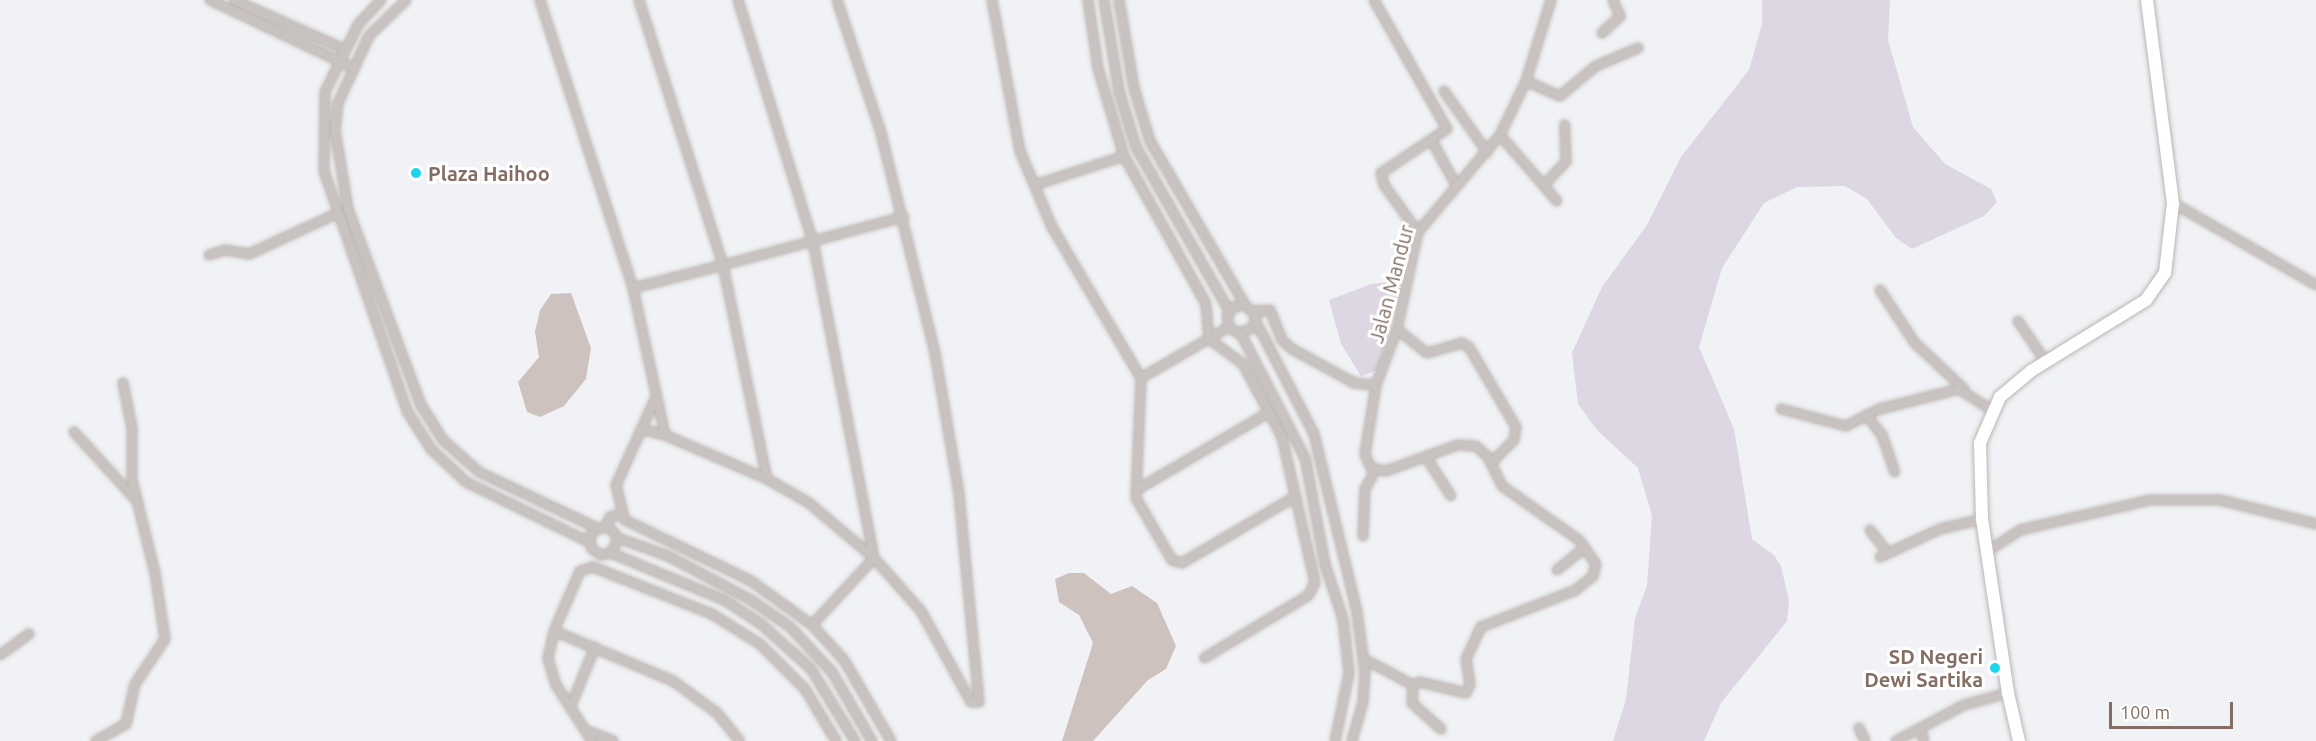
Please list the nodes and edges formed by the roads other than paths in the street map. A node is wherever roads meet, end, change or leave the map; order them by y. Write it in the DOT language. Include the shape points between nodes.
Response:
graph roads {
  1 [pos="210,0"];
  2 [pos="234,0"];
  3 [pos="381,0"];
  4 [pos="406,0"];
  5 [pos="540,0"];
  6 [pos="639,0"];
  7 [pos="738,0"];
  8 [pos="837,0"];
  9 [pos="992,0"];
  10 [pos="1088,0"];
  11 [pos="1104,0"];
  12 [pos="1119,0"];
  13 [pos="1374,0"];
  14 [pos="1551,0"];
  15 [pos="1613,0"];
  16 [pos="2147,0"];
  17 [pos="243,4"];
  18 [pos="239,13"];
  19 [pos="290,25"];
  20 [pos="1602,33"];
  21 [pos="286,35"];
  22 [pos="1638,48"];
  23 [pos="344,49"];
  24 [pos="338,58"];
  25 [pos="351,67"];
  26 [pos="1526,81"];
  27 [pos="1444,91"];
  28 [pos="1565,125"];
  29 [pos="1500,135"];
  30 [pos="1432,141"];
  31 [pos="1487,152"];
  32 [pos="1124,156"];
  33 [pos="1035,185"];
  34 [pos="1456,185"];
  35 [pos="1544,185"];
  36 [pos="1557,201"];
  37 [pos="2173,203"];
  38 [pos="336,214"];
  39 [pos="904,217"];
  40 [pos="1418,232"];
  41 [pos="813,242"];
  42 [pos="209,255"];
  43 [pos="723,265"];
  44 [pos="2316,285"];
  45 [pos="633,288"];
  46 [pos="1880,290"];
  47 [pos="1245,305"];
  48 [pos="1229,311"];
  49 [pos="1254,311"];
  50 [pos="2018,321"];
  51 [pos="1256,322"];
  52 [pos="1229,327"];
  53 [pos="1397,329"];
  54 [pos="1241,334"];
  55 [pos="1209,339"];
  56 [pos="2046,362"];
  57 [pos="1141,378"];
  58 [pos="123,383"];
  59 [pos="1376,385"];
  60 [pos="1965,390"];
  61 [pos="656,397"];
  62 [pos="1781,410"];
  63 [pos="1991,410"];
  64 [pos="1268,412"];
  65 [pos="1866,415"];
  66 [pos="641,429"];
  67 [pos="74,432"];
  68 [pos="665,435"];
  69 [pos="1426,457"];
  70 [pos="1491,463"];
  71 [pos="1375,471"];
  72 [pos="1895,472"];
  73 [pos="767,479"];
  74 [pos="1138,489"];
  75 [pos="1296,496"];
  76 [pos="1451,496"];
  77 [pos="136,500"];
  78 [pos="620,514"];
  79 [pos="1982,519"];
  80 [pos="2316,524"];
  81 [pos="606,526"];
  82 [pos="597,528"];
  83 [pos="1870,530"];
  84 [pos="1363,536"];
  85 [pos="618,538"];
  86 [pos="589,542"];
  87 [pos="1585,547"];
  88 [pos="1988,551"];
  89 [pos="611,553"];
  90 [pos="1888,553"];
  91 [pos="1880,557"];
  92 [pos="874,558"];
  93 [pos="1557,570"];
  94 [pos="812,625"];
  95 [pos="554,631"];
  96 [pos="29,634"];
  97 [pos="595,647"];
  98 [pos="0,655"];
  99 [pos="1204,658"];
  100 [pos="1364,659"];
  101 [pos="1413,685"];
  102 [pos="2008,693"];
  103 [pos="570,708"];
  104 [pos="1858,728"];
  105 [pos="1441,729"];
  106 [pos="585,730"];
  107 [pos="1921,730"];
  108 [pos="96,741"];
  109 [pos="592,741"];
  110 [pos="613,741"];
  111 [pos="740,741"];
  112 [pos="836,741"];
  113 [pos="855,741"];
  114 [pos="872,741"];
  115 [pos="891,741"];
  116 [pos="1335,741"];
  117 [pos="1352,741"];
  118 [pos="1865,741"];
  119 [pos="1896,741"];
  120 [pos="1924,741"];
  121 [pos="2019,741"];
  1 -- 18 [label="street"];
  2 -- 17 [label="street"];
  3 -- 23 [label="street"];
  4 -- 25 [label="street" via="369,36"];
  5 -- 45 [label="street"];
  6 -- 43 [label="street" via="681,119"];
  7 -- 41 [label="street"];
  8 -- 39 [label="street"];
  9 -- 33 [label="street" via="1011,116"];
  10 -- 32 [label="street" via="1098,68"];
  11 -- 48 [label="street" via="1119,91 1137,147"];
  12 -- 47 [label="street" via="1134,88 1150,141"];
  13 -- 30 [label="street" via="1446,126"];
  14 -- 26 [label="street, Jalan Mandur"];
  15 -- 20 [label="street" via="1620,16"];
  16 -- 37 [label="main road"];
  17 -- 18 [label="street"];
  17 -- 19 [label="street"];
  18 -- 21 [label="street"];
  19 -- 21 [label="street"];
  19 -- 23 [label="street"];
  21 -- 24 [label="street"];
  22 -- 26 [label="street" via="1596,66 1560,96"];
  23 -- 24 [label="street"];
  24 -- 25 [label="street"];
  24 -- 38 [label="street" via="325,92 321,126 324,171"];
  25 -- 82 [label="street" via="335,130 338,170 348,209 421,405 443,440 479,472"];
  26 -- 29 [label="street, Jalan Mandur"];
  27 -- 31 [label="street"];
  28 -- 35 [label="street" via="1567,158"];
  29 -- 31 [label="street, Jalan Mandur"];
  29 -- 35 [label="street"];
  30 -- 34 [label="street"];
  30 -- 40 [label="street" via="1381,173 1384,185"];
  31 -- 34 [label="street, Jalan Mandur"];
  32 -- 33 [label="street"];
  32 -- 55 [label="street" via="1206,304"];
  33 -- 57 [label="street" via="1052,227"];
  34 -- 40 [label="street, Jalan Mandur"];
  35 -- 36 [label="street"];
  37 -- 44 [label="street"];
  37 -- 56 [label="main road" via="2167,262 2155,292"];
  38 -- 42 [label="street" via="249,254 225,249"];
  38 -- 86 [label="street" via="407,411 431,449 466,482"];
  39 -- 41 [label="street"];
  39 -- 92 [label="street" via="959,493 979,702 971,702 921,611"];
  40 -- 53 [label="street, Jalan Mandur"];
  41 -- 43 [label="street"];
  41 -- 92 [label="street"];
  43 -- 45 [label="street"];
  43 -- 73 [label="street"];
  45 -- 61 [label="street"];
  46 -- 60 [label="street" via="1915,344"];
  47 -- 48 [label="street"];
  47 -- 49 [label="street"];
  48 -- 52 [label="street"];
  49 -- 51 [label="street"];
  49 -- 59 [label="street" via="1270,310 1282,340 1292,349 1354,383"];
  50 -- 56 [label="street"];
  51 -- 54 [label="street"];
  51 -- 100 [label="street" via="1317,444"];
  52 -- 54 [label="street"];
  52 -- 55 [label="street"];
  53 -- 59 [label="street, Jalan Mandur"];
  53 -- 70 [label="street" via="1427,353 1462,343 1468,347 1516,427 1514,440"];
  54 -- 116 [label="street" via="1302,448 1325,564 1343,619 1349,673"];
  55 -- 57 [label="street"];
  55 -- 64 [label="street" via="1243,364"];
  56 -- 63 [label="main road" via="2012,386"];
  57 -- 74 [label="street"];
  58 -- 77 [label="street" via="131,411 129,460"];
  59 -- 71 [label="street, Jalan Mandur" via="1365,454"];
  60 -- 63 [label="street"];
  60 -- 65 [label="street" via="1945,390"];
  61 -- 66 [label="street"];
  61 -- 68 [label="street"];
  62 -- 65 [label="street" via="1840,426"];
  63 -- 79 [label="main road" via="1978,459"];
  64 -- 74 [label="street"];
  64 -- 75 [label="street" via="1288,451"];
  65 -- 72 [label="street" via="1882,435"];
  66 -- 68 [label="street"];
  66 -- 78 [label="street" via="616,484"];
  67 -- 77 [label="street"];
  68 -- 73 [label="street"];
  69 -- 70 [label="street" via="1472,444"];
  69 -- 71 [label="street"];
  69 -- 76 [label="street"];
  70 -- 87 [label="street" via="1502,486"];
  71 -- 84 [label="street" via="1365,489"];
  73 -- 92 [label="street" via="829,517"];
  74 -- 75 [label="street" via="1140,507 1172,560 1179,563"];
  75 -- 99 [label="street" via="1313,592"];
  77 -- 108 [label="street" via="155,573 165,639 135,684 126,724"];
  78 -- 81 [label="street" via="610,517"];
  78 -- 94 [label="street" via="631,526 751,581"];
  79 -- 88 [label="main road"];
  79 -- 90 [label="street" via="1940,529"];
  80 -- 88 [label="street" via="2242,504 2150,500 2020,530"];
  81 -- 82 [label="street"];
  81 -- 85 [label="street"];
  82 -- 86 [label="street"];
  83 -- 90 [label="street"];
  85 -- 89 [label="street"];
  85 -- 114 [label="street" via="678,561 790,627 831,672"];
  86 -- 89 [label="street" via="597,554"];
  87 -- 93 [label="street"];
  87 -- 101 [label="street" via="1596,564 1593,576 1583,585 1491,622 1476,634 1466,659 1470,684 1466,693 1420,682"];
  88 -- 102 [label="main road"];
  89 -- 113 [label="street" via="724,600 760,624 811,669"];
  90 -- 91 [label="street"];
  92 -- 94 [label="street"];
  94 -- 115 [label="street" via="844,660"];
  95 -- 97 [label="street"];
  95 -- 103 [label="street" via="550,670"];
  95 -- 112 [label="street" via="580,571 593,567 712,614 760,645 805,689"];
  96 -- 98 [label="street"];
  97 -- 103 [label="street"];
  97 -- 111 [label="street" via="681,686 717,712"];
  100 -- 101 [label="street"];
  100 -- 117 [label="street" via="1363,702"];
  101 -- 105 [label="street" via="1412,703"];
  102 -- 107 [label="street" via="1964,705"];
  102 -- 121 [label="main road"];
  103 -- 106 [label="street"];
  104 -- 118 [label="street"];
  106 -- 109 [label="street"];
  106 -- 110 [label="street"];
  107 -- 119 [label="street"];
  107 -- 120 [label="street"];
}
